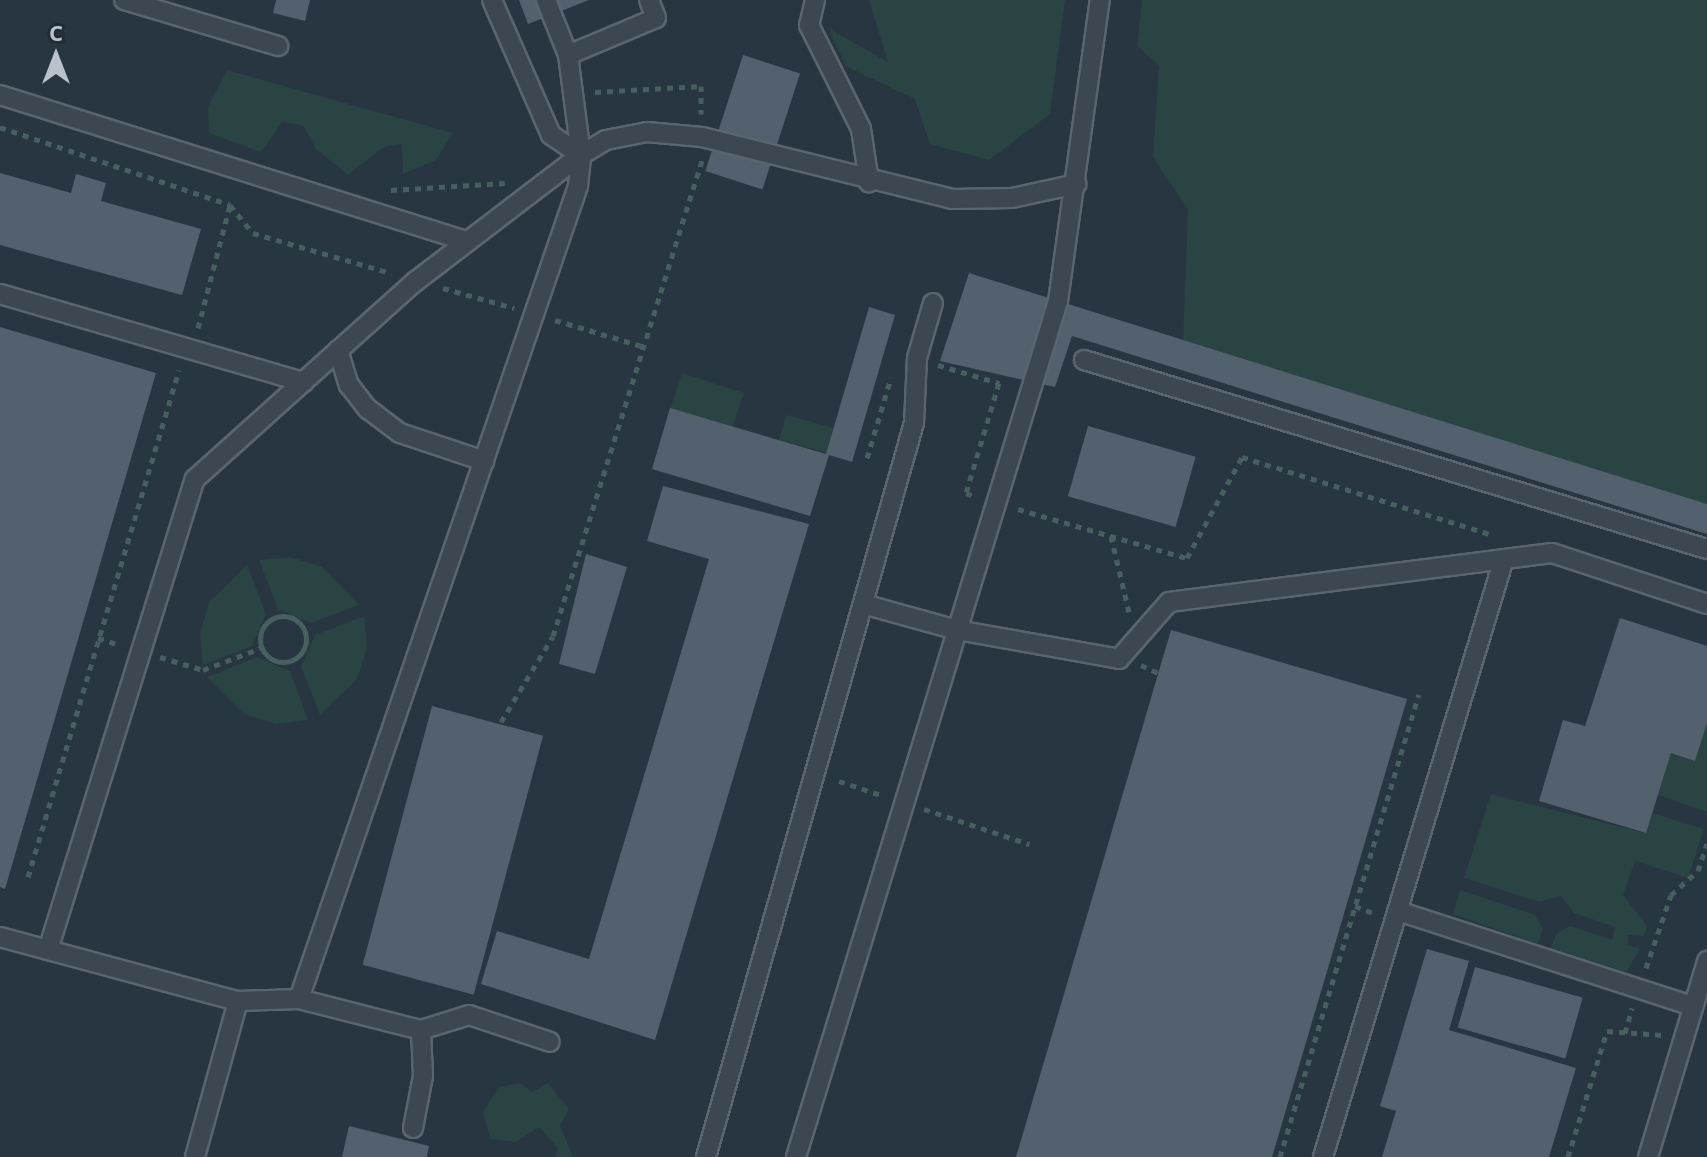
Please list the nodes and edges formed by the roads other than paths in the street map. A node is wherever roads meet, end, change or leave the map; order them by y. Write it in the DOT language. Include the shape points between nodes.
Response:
graph roads {
  1 [pos="124,0"];
  2 [pos="492,0"];
  3 [pos="546,0"];
  4 [pos="649,0"];
  5 [pos="815,0"];
  6 [pos="1100,0"];
  7 [pos="172,7"];
  8 [pos="278,46"];
  9 [pos="568,55"];
  10 [pos="0,95"];
  11 [pos="581,155"];
  12 [pos="869,182"];
  13 [pos="1076,184"];
  14 [pos="467,241"];
  15 [pos="0,294"];
  16 [pos="933,303"];
  17 [pos="338,350"];
  18 [pos="1084,360"];
  19 [pos="303,382"];
  20 [pos="484,461"];
  21 [pos="1707,549"];
  22 [pos="1503,562"];
  23 [pos="863,604"];
  24 [pos="1707,604"];
  25 [pos="957,630"];
  26 [pos="1398,911"];
  27 [pos="0,937"];
  28 [pos="48,950"];
  29 [pos="1707,961"];
  30 [pos="299,999"];
  31 [pos="238,1001"];
  32 [pos="1693,1006"];
  33 [pos="421,1030"];
  34 [pos="550,1042"];
  35 [pos="413,1128"];
  36 [pos="195,1157"];
  37 [pos="706,1157"];
  38 [pos="796,1157"];
  39 [pos="1323,1157"];
  40 [pos="1648,1157"];
  1 -- 7 [label="lane"];
  2 -- 11 [label="lane" via="551,135"];
  3 -- 9 [label="lane"];
  4 -- 9 [label="lane" via="656,18"];
  5 -- 12 [label="lane" via="809,25 861,129"];
  6 -- 13 [label="lane"];
  7 -- 8 [label="lane"];
  9 -- 11 [label="lane"];
  10 -- 14 [label="lane"];
  11 -- 12 [label="lane" via="606,140 647,132 702,137"];
  11 -- 14 [label="lane"];
  11 -- 20 [label="lane"];
  12 -- 13 [label="lane" via="952,199 1012,198"];
  13 -- 25 [label="lane" via="1058,301"];
  14 -- 17 [label="lane"];
  15 -- 19 [label="lane"];
  16 -- 23 [label="lane" via="917,358 914,423"];
  17 -- 19 [label="lane"];
  17 -- 20 [label="lane" via="349,385 389,425 439,450"];
  18 -- 21 [label="lane"];
  19 -- 28 [label="lane" via="195,479"];
  20 -- 30 [label="lane"];
  22 -- 24 [label="lane" via="1552,553"];
  22 -- 25 [label="lane" via="1169,602 1119,659"];
  22 -- 26 [label="lane"];
  23 -- 25 [label="lane"];
  23 -- 37 [label="lane"];
  25 -- 38 [label="lane"];
  26 -- 32 [label="lane"];
  26 -- 39 [label="lane"];
  27 -- 28 [label="lane"];
  28 -- 31 [label="lane"];
  29 -- 32 [label="lane"];
  30 -- 31 [label="lane"];
  30 -- 33 [label="lane"];
  31 -- 36 [label="lane"];
  32 -- 40 [label="lane"];
  33 -- 34 [label="lane" via="469,1015"];
  33 -- 35 [label="lane" via="423,1076"];
}
